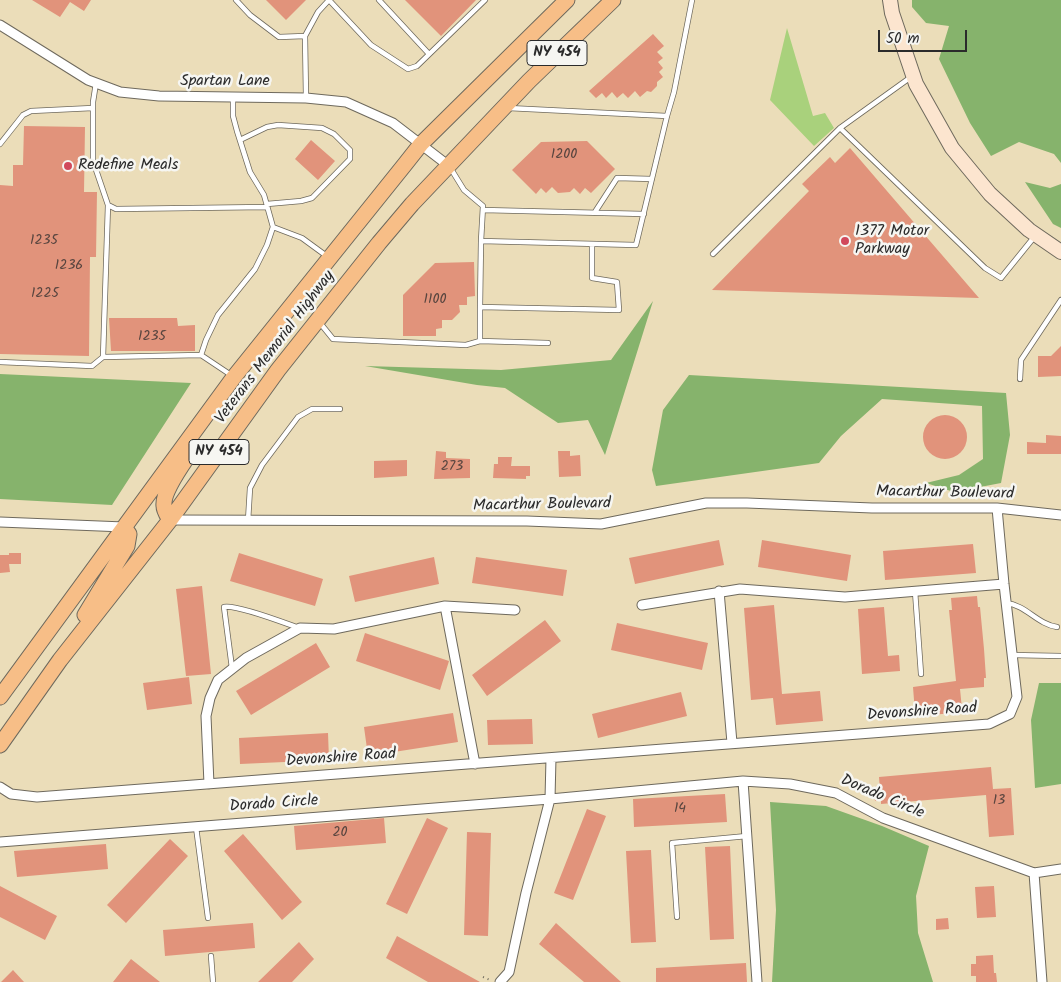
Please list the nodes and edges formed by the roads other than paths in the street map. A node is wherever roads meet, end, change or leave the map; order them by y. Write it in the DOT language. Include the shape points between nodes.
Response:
graph roads {
  1 [pos="236,0"];
  2 [pos="329,0"];
  3 [pos="379,0"];
  4 [pos="485,0"];
  5 [pos="567,0"];
  6 [pos="612,0"];
  7 [pos="692,0"];
  8 [pos="890,0"];
  9 [pos="0,25"];
  10 [pos="306,36"];
  11 [pos="429,54"];
  12 [pos="913,76"];
  13 [pos="96,83"];
  14 [pos="233,97"];
  15 [pos="306,98"];
  16 [pos="93,108"];
  17 [pos="503,108"];
  18 [pos="667,116"];
  19 [pos="840,128"];
  20 [pos="240,140"];
  21 [pos="0,144"];
  22 [pos="421,144"];
  23 [pos="449,166"];
  24 [pos="652,179"];
  25 [pos="108,205"];
  26 [pos="267,206"];
  27 [pos="483,210"];
  28 [pos="595,212"];
  29 [pos="644,214"];
  30 [pos="273,227"];
  31 [pos="1036,234"];
  32 [pos="481,241"];
  33 [pos="592,244"];
  34 [pos="1061,252"];
  35 [pos="713,254"];
  36 [pos="329,258"];
  37 [pos="1061,302"];
  38 [pos="480,307"];
  39 [pos="318,320"];
  40 [pos="480,340"];
  41 [pos="548,343"];
  42 [pos="201,355"];
  43 [pos="103,357"];
  44 [pos="0,362"];
  45 [pos="234,377"];
  46 [pos="1020,379"];
  47 [pos="340,409"];
  48 [pos="997,508"];
  49 [pos="1061,515"];
  50 [pos="170,520"];
  51 [pos="248,520"];
  52 [pos="0,522"];
  53 [pos="124,527"];
  54 [pos="1004,584"];
  55 [pos="915,591"];
  56 [pos="719,592"];
  57 [pos="1006,603"];
  58 [pos="445,606"];
  59 [pos="642,606"];
  60 [pos="515,610"];
  61 [pos="1057,627"];
  62 [pos="300,628"];
  63 [pos="1012,655"];
  64 [pos="1061,656"];
  65 [pos="232,669"];
  66 [pos="921,674"];
  67 [pos="37,693"];
  68 [pos="0,697"];
  69 [pos="732,742"];
  70 [pos="0,745"];
  71 [pos="551,758"];
  72 [pos="475,764"];
  73 [pos="743,781"];
  74 [pos="209,784"];
  75 [pos="0,787"];
  76 [pos="550,799"];
  77 [pos="196,826"];
  78 [pos="747,836"];
  79 [pos="0,842"];
  80 [pos="1061,869"];
  81 [pos="1034,873"];
  82 [pos="677,917"];
  83 [pos="208,918"];
  84 [pos="211,956"];
  85 [pos="213,982"];
  86 [pos="500,982"];
  87 [pos="757,982"];
  88 [pos="1042,982"];
  1 -- 10 [label="lane" via="250,16 278,37"];
  2 -- 10 [label="lane" via="318,12"];
  2 -- 11 [label="lane" via="371,45 408,69 417,66"];
  3 -- 11 [label="lane"];
  4 -- 11 [label="lane"];
  5 -- 22 [label="highway, Veterans Memorial Highway / NY 454"];
  6 -- 17 [label="highway, Veterans Memorial Highway / NY 454"];
  7 -- 18 [label="lane"];
  8 -- 12 [label="main road"];
  9 -- 13 [label="street, Spartan Lane"];
  10 -- 15 [label="lane"];
  12 -- 19 [label="lane"];
  12 -- 31 [label="main road" via="952,148 990,194"];
  13 -- 14 [label="street, Spartan Lane" via="120,92 159,96"];
  13 -- 16 [label="lane"];
  14 -- 15 [label="street, Spartan Lane"];
  14 -- 20 [label="lane" via="233,116"];
  15 -- 22 [label="street, Spartan Lane" via="346,102 393,123"];
  16 -- 21 [label="lane" via="31,111 22,116"];
  16 -- 25 [label="lane" via="93,161"];
  17 -- 18 [label="lane"];
  17 -- 23 [label="highway, Veterans Memorial Highway / NY 454"];
  18 -- 24 [label="lane"];
  19 -- 31 [label="lane" via="985,268 1001,278"];
  19 -- 35 [label="lane"];
  20 -- 26 [label="lane" via="250,172"];
  20 -- 26 [label="lane" via="273,126 322,128 334,134 350,150 350,159 312,198"];
  22 -- 23 [label="street, Spartan Lane"];
  22 -- 36 [label="highway, Veterans Memorial Highway / NY 454"];
  23 -- 27 [label="lane" via="464,190 483,206"];
  23 -- 39 [label="highway, Veterans Memorial Highway / NY 454" via="412,204"];
  24 -- 28 [label="lane" via="617,178"];
  24 -- 29 [label="lane"];
  25 -- 26 [label="lane" via="116,208"];
  25 -- 43 [label="lane"];
  26 -- 30 [label="lane"];
  27 -- 28 [label="lane"];
  27 -- 32 [label="lane"];
  28 -- 29 [label="lane"];
  29 -- 33 [label="lane" via="636,245"];
  30 -- 36 [label="lane" via="302,238"];
  30 -- 42 [label="lane" via="255,269 218,315"];
  31 -- 34 [label="main road"];
  32 -- 33 [label="lane"];
  32 -- 38 [label="lane"];
  33 -- 38 [label="lane" via="592,278 617,282 619,310"];
  36 -- 45 [label="highway, Veterans Memorial Highway / NY 454"];
  37 -- 46 [label="lane" via="1021,360"];
  38 -- 40 [label="lane"];
  39 -- 40 [label="lane" via="333,340 466,345"];
  39 -- 50 [label="highway, Veterans Memorial Highway / NY 454"];
  40 -- 41 [label="lane"];
  42 -- 43 [label="lane"];
  42 -- 45 [label="lane"];
  43 -- 44 [label="lane" via="92,366"];
  45 -- 50 [label="highway" via="165,496 165,512"];
  45 -- 53 [label="highway, Veterans Memorial Highway / NY 454"];
  47 -- 51 [label="lane" via="312,409 298,416 262,465 250,488"];
  48 -- 49 [label="street, Macarthur Boulevard"];
  48 -- 51 [label="street, Macarthur Boulevard" via="706,504 601,524"];
  48 -- 54 [label="street, Devonshire Road"];
  50 -- 51 [label="street, Macarthur Boulevard"];
  50 -- 67 [label="highway, Veterans Memorial Highway / NY 454"];
  52 -- 53 [label="street"];
  53 -- 67 [label="highway" via="129,534 127,546"];
  53 -- 68 [label="highway, Veterans Memorial Highway / NY 454"];
  54 -- 55 [label="street"];
  54 -- 57 [label="street, Devonshire Road"];
  55 -- 56 [label="street" via="845,597 740,589"];
  55 -- 66 [label="lane"];
  56 -- 59 [label="street"];
  56 -- 69 [label="street"];
  57 -- 61 [label="lane" via="1019,606"];
  57 -- 63 [label="street, Devonshire Road"];
  58 -- 60 [label="street"];
  58 -- 62 [label="street" via="334,629"];
  58 -- 72 [label="street"];
  62 -- 65 [label="street"];
  62 -- 65 [label="lane" via="224,607"];
  63 -- 64 [label="lane"];
  63 -- 69 [label="street, Devonshire Road" via="1017,697 1010,714 989,724"];
  65 -- 74 [label="street" via="218,680 206,716"];
  67 -- 70 [label="highway, Veterans Memorial Highway / NY 454"];
  69 -- 71 [label="street, Devonshire Road"];
  71 -- 72 [label="street, Devonshire Road"];
  71 -- 76 [label="street"];
  72 -- 74 [label="street, Devonshire Road"];
  73 -- 76 [label="street, Dorado Circle"];
  73 -- 78 [label="street"];
  73 -- 81 [label="street, Dorado Circle" via="790,784 836,793 883,818"];
  74 -- 75 [label="street, Devonshire Road" via="37,797 11,794"];
  76 -- 77 [label="street, Dorado Circle"];
  76 -- 86 [label="street" via="509,972"];
  77 -- 79 [label="street, Dorado Circle"];
  77 -- 83 [label="lane"];
  78 -- 82 [label="lane" via="672,843"];
  78 -- 87 [label="street"];
  80 -- 81 [label="street"];
  81 -- 88 [label="street"];
  84 -- 85 [label="lane"];
}
